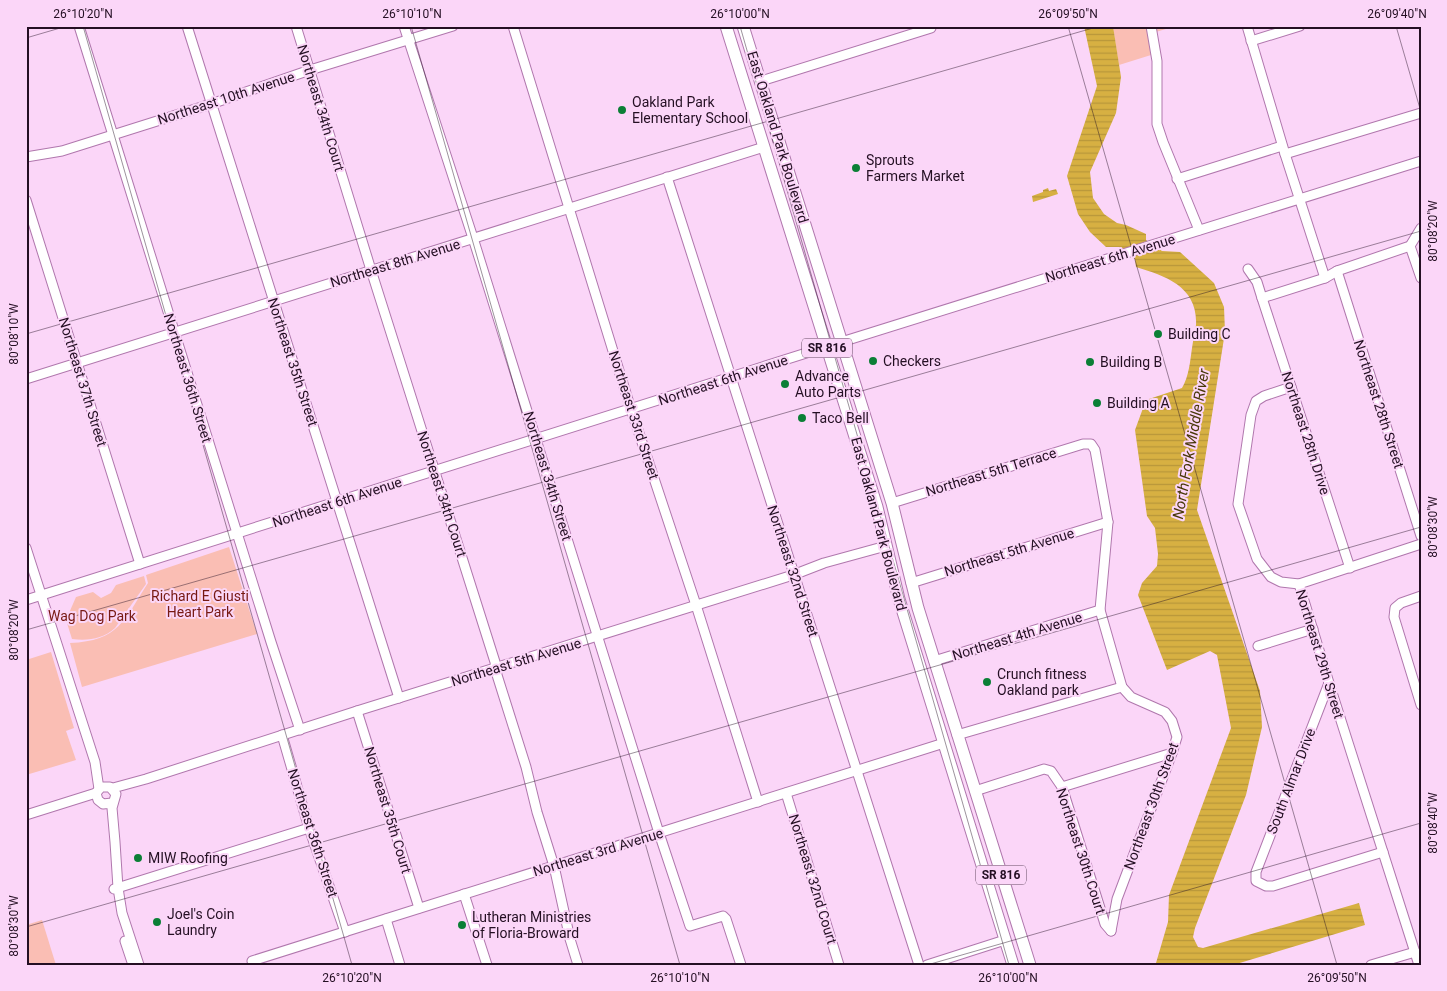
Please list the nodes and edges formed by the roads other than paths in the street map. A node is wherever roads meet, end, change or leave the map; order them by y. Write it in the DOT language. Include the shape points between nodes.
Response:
graph roads {
  1 [pos="79,26"];
  2 [pos="187,26"];
  3 [pos="296,26"];
  4 [pos="404,26"];
  5 [pos="453,26"];
  6 [pos="513,26"];
  7 [pos="726,26"];
  8 [pos="743,26"];
  9 [pos="1151,26"];
  10 [pos="1247,26"];
  11 [pos="1300,26"];
  12 [pos="931,28"];
  13 [pos="408,40"];
  14 [pos="1251,41"];
  15 [pos="310,70"];
  16 [pos="742,77"];
  17 [pos="761,81"];
  18 [pos="211,104"];
  19 [pos="753,111"];
  20 [pos="1421,113"];
  21 [pos="773,120"];
  22 [pos="112,135"];
  23 [pos="764,147"];
  24 [pos="1284,150"];
  25 [pos="26,158"];
  26 [pos="1421,162"];
  27 [pos="667,178"];
  28 [pos="1177,179"];
  29 [pos="1300,199"];
  30 [pos="26,200"];
  31 [pos="568,208"];
  32 [pos="1421,228"];
  33 [pos="1199,230"];
  34 [pos="473,238"];
  35 [pos="1410,246"];
  36 [pos="1248,269"];
  37 [pos="371,270"];
  38 [pos="1337,271"];
  39 [pos="1326,278"];
  40 [pos="1421,278"];
  41 [pos="1262,298"];
  42 [pos="274,301"];
  43 [pos="174,332"];
  44 [pos="842,342"];
  45 [pos="827,347"];
  46 [pos="77,363"];
  47 [pos="731,377"];
  48 [pos="26,379"];
  49 [pos="1291,387"];
  50 [pos="631,409"];
  51 [pos="536,439"];
  52 [pos="434,471"];
  53 [pos="337,502"];
  54 [pos="892,503"];
  55 [pos="1108,522"];
  56 [pos="237,534"];
  57 [pos="1421,536"];
  58 [pos="1421,544"];
  59 [pos="886,546"];
  60 [pos="26,548"];
  61 [pos="140,564"];
  62 [pos="907,568"];
  63 [pos="1350,568"];
  64 [pos="793,574"];
  65 [pos="911,583"];
  66 [pos="1299,584"];
  67 [pos="41,596"];
  68 [pos="1421,596"];
  69 [pos="26,600"];
  70 [pos="696,605"];
  71 [pos="1100,610"];
  72 [pos="1313,628"];
  73 [pos="598,636"];
  74 [pos="1258,646"];
  75 [pos="914,649"];
  76 [pos="934,661"];
  77 [pos="496,668"];
  78 [pos="1417,681"];
  79 [pos="1329,683"];
  80 [pos="1122,687"];
  81 [pos="399,698"];
  82 [pos="1421,705"];
  83 [pos="357,711"];
  84 [pos="300,730"];
  85 [pos="282,735"];
  86 [pos="957,735"];
  87 [pos="944,743"];
  88 [pos="1172,753"];
  89 [pos="964,758"];
  90 [pos="858,770"];
  91 [pos="1062,787"];
  92 [pos="975,791"];
  93 [pos="786,793"];
  94 [pos="105,795"];
  95 [pos="758,802"];
  96 [pos="26,815"];
  97 [pos="309,828"];
  98 [pos="659,833"];
  99 [pos="1383,852"];
  100 [pos="554,866"];
  101 [pos="986,881"];
  102 [pos="115,889"];
  103 [pos="1006,891"];
  104 [pos="464,894"];
  105 [pos="419,908"];
  106 [pos="386,919"];
  107 [pos="1111,931"];
  108 [pos="345,932"];
  109 [pos="1005,940"];
  110 [pos="1415,952"];
  111 [pos="252,961"];
  112 [pos="1029,962"];
  113 [pos="133,965"];
  114 [pos="139,965"];
  115 [pos="400,965"];
  116 [pos="487,965"];
  117 [pos="578,965"];
  118 [pos="741,965"];
  119 [pos="839,965"];
  120 [pos="919,965"];
  121 [pos="927,965"];
  122 [pos="1013,965"];
  123 [pos="1371,965"];
  124 [pos="1419,965"];
  1 -- 22 [label="street, Northeast 36th Street"];
  2 -- 18 [label="street, Northeast 35th Street"];
  3 -- 15 [label="street, Northeast 34th Court"];
  4 -- 13 [label="street, Northeast 34th Street"];
  5 -- 13 [label="street, Northeast 10th Avenue"];
  6 -- 31 [label="street, Northeast 33rd Street"];
  7 -- 16 [label="main road, East Oakland Park Boulevard / SR 816"];
  8 -- 17 [label="main road, East Oakland Park Boulevard / SR 816"];
  9 -- 28 [label="street" via="1157,61 1157,124"];
  10 -- 14 [label="street"];
  11 -- 14 [label="street"];
  12 -- 17 [label="street"];
  13 -- 15 [label="street, Northeast 10th Avenue"];
  13 -- 34 [label="street, Northeast 34th Street"];
  14 -- 24 [label="street"];
  15 -- 18 [label="street, Northeast 10th Avenue"];
  15 -- 37 [label="street, Northeast 34th Court"];
  16 -- 17 [label="main road" via="752,82"];
  16 -- 19 [label="main road, East Oakland Park Boulevard / SR 816"];
  17 -- 21 [label="main road, East Oakland Park Boulevard / SR 816"];
  18 -- 22 [label="street, Northeast 10th Avenue"];
  18 -- 42 [label="street, Northeast 35th Street"];
  19 -- 21 [label="main road" via="766,112"];
  19 -- 23 [label="main road, East Oakland Park Boulevard / SR 816"];
  20 -- 24 [label="street"];
  21 -- 44 [label="main road, East Oakland Park Boulevard / SR 816"];
  22 -- 25 [label="street, Northeast 10th Avenue" via="62,151"];
  22 -- 43 [label="street, Northeast 36th Street"];
  23 -- 27 [label="street, Northeast 8th Avenue"];
  23 -- 45 [label="main road, East Oakland Park Boulevard / SR 816"];
  24 -- 28 [label="street"];
  24 -- 29 [label="street"];
  26 -- 29 [label="street, Northeast 6th Avenue"];
  27 -- 31 [label="street, Northeast 8th Avenue"];
  27 -- 47 [label="street, Northeast 32nd Street"];
  28 -- 33 [label="street"];
  29 -- 33 [label="street, Northeast 6th Avenue"];
  29 -- 39 [label="street"];
  30 -- 46 [label="street, Northeast 37th Street"];
  31 -- 34 [label="street, Northeast 8th Avenue"];
  31 -- 50 [label="street, Northeast 33rd Street"];
  32 -- 35 [label="street"];
  33 -- 44 [label="street, Northeast 6th Avenue"];
  34 -- 37 [label="street, Northeast 8th Avenue"];
  34 -- 51 [label="street, Northeast 34th Street"];
  35 -- 38 [label="street"];
  35 -- 40 [label="street"];
  36 -- 41 [label="street"];
  37 -- 42 [label="street, Northeast 8th Avenue"];
  37 -- 52 [label="street, Northeast 34th Court"];
  38 -- 39 [label="street"];
  38 -- 57 [label="street, Northeast 28th Street"];
  39 -- 41 [label="street"];
  41 -- 49 [label="street, Northeast 28th Drive"];
  42 -- 43 [label="street, Northeast 8th Avenue"];
  42 -- 53 [label="street, Northeast 35th Street"];
  43 -- 46 [label="street, Northeast 8th Avenue"];
  43 -- 56 [label="street, Northeast 36th Street"];
  44 -- 45 [label="street, Northeast 6th Avenue"];
  44 -- 54 [label="main road, East Oakland Park Boulevard / SR 816"];
  45 -- 47 [label="street, Northeast 6th Avenue"];
  45 -- 59 [label="main road, East Oakland Park Boulevard / SR 816"];
  46 -- 48 [label="street, Northeast 8th Avenue"];
  46 -- 61 [label="street, Northeast 37th Street"];
  47 -- 50 [label="street, Northeast 6th Avenue"];
  47 -- 64 [label="street, Northeast 32nd Street"];
  49 -- 63 [label="street, Northeast 28th Drive"];
  49 -- 66 [label="street, Northeast 29th Street" via="1256,401 1251,415 1238,504 1257,559 1271,577"];
  50 -- 51 [label="street, Northeast 6th Avenue"];
  50 -- 70 [label="street, Northeast 33rd Street"];
  51 -- 52 [label="street, Northeast 6th Avenue"];
  51 -- 73 [label="street, Northeast 34th Street"];
  52 -- 53 [label="street, Northeast 6th Avenue"];
  52 -- 77 [label="street, Northeast 34th Court"];
  53 -- 56 [label="street, Northeast 6th Avenue"];
  53 -- 81 [label="street, Northeast 35th Street"];
  54 -- 55 [label="street, Northeast 5th Terrace" via="1091,444 1096,454"];
  54 -- 62 [label="main road, East Oakland Park Boulevard / SR 816"];
  55 -- 65 [label="street, Northeast 5th Avenue"];
  55 -- 71 [label="street"];
  56 -- 61 [label="street, Northeast 6th Avenue"];
  56 -- 84 [label="street, Northeast 36th Street"];
  58 -- 63 [label="street"];
  59 -- 62 [label="main road" via="894,549"];
  59 -- 64 [label="street, Northeast 5th Avenue"];
  59 -- 75 [label="main road, East Oakland Park Boulevard / SR 816"];
  60 -- 67 [label="street"];
  61 -- 67 [label="street, Northeast 6th Avenue"];
  62 -- 65 [label="main road, East Oakland Park Boulevard / SR 816"];
  63 -- 66 [label="street"];
  64 -- 70 [label="street, Northeast 5th Avenue"];
  64 -- 90 [label="street, Northeast 32nd Street"];
  65 -- 76 [label="main road, East Oakland Park Boulevard / SR 816"];
  66 -- 72 [label="street, Northeast 29th Street"];
  67 -- 69 [label="street, Northeast 6th Avenue"];
  67 -- 94 [label="street"];
  68 -- 78 [label="street" via="1401,602 1395,608 1394,617"];
  70 -- 73 [label="street, Northeast 5th Avenue"];
  70 -- 95 [label="street, Northeast 33rd Street"];
  71 -- 76 [label="street, Northeast 4th Avenue"];
  71 -- 80 [label="street"];
  72 -- 74 [label="street"];
  72 -- 79 [label="street, Northeast 29th Street"];
  73 -- 77 [label="street, Northeast 5th Avenue"];
  73 -- 98 [label="street, Northeast 34th Street"];
  75 -- 76 [label="main road" via="929,661"];
  75 -- 87 [label="main road, East Oakland Park Boulevard / SR 816"];
  76 -- 86 [label="main road, East Oakland Park Boulevard / SR 816"];
  77 -- 81 [label="street, Northeast 5th Avenue"];
  77 -- 100 [label="street, Northeast 34th Court"];
  78 -- 82 [label="street"];
  79 -- 99 [label="street, Northeast 29th Street"];
  79 -- 99 [label="street, South Almar Drive" via="1256,872 1256,881 1273,886"];
  80 -- 86 [label="street"];
  80 -- 88 [label="street, Northeast 30th Street" via="1131,697 1165,712 1172,721 1177,737"];
  81 -- 83 [label="street, Northeast 5th Avenue"];
  83 -- 84 [label="street, Northeast 5th Avenue"];
  83 -- 105 [label="street, Northeast 35th Court"];
  84 -- 85 [label="street, Northeast 5th Avenue"];
  85 -- 94 [label="street, Northeast 5th Avenue"];
  85 -- 97 [label="street, Northeast 36th Street"];
  86 -- 89 [label="main road, East Oakland Park Boulevard / SR 816"];
  87 -- 89 [label="main road" via="954,746"];
  87 -- 90 [label="street, Northeast 3rd Avenue"];
  87 -- 101 [label="main road, East Oakland Park Boulevard / SR 816"];
  88 -- 91 [label="street"];
  88 -- 107 [label="street, Northeast 30th Street" via="1117,899"];
  89 -- 92 [label="main road, East Oakland Park Boulevard / SR 816"];
  90 -- 93 [label="street, Northeast 3rd Avenue"];
  90 -- 120 [label="street, Northeast 32nd Street"];
  91 -- 92 [label="street, Northeast 30th Court" via="1051,771 1044,769"];
  91 -- 107 [label="street, Northeast 30th Court" via="1105,924"];
  92 -- 103 [label="main road, East Oakland Park Boulevard / SR 816"];
  93 -- 95 [label="street, Northeast 3rd Avenue"];
  93 -- 119 [label="street, Northeast 32nd Court"];
  94 -- 96 [label="street, Northeast 5th Avenue" via="75,799"];
  94 -- 102 [label="street"];
  95 -- 98 [label="street, Northeast 3rd Avenue"];
  97 -- 102 [label="street"];
  97 -- 108 [label="street, Northeast 36th Street"];
  98 -- 100 [label="street, Northeast 3rd Avenue"];
  98 -- 118 [label="street, Northeast 34th Street" via="690,926 723,916"];
  99 -- 110 [label="street, Northeast 29th Street"];
  100 -- 104 [label="street, Northeast 3rd Avenue"];
  100 -- 117 [label="street, Northeast 34th Court"];
  101 -- 103 [label="main road" via="995,889"];
  101 -- 109 [label="main road, East Oakland Park Boulevard / SR 816"];
  102 -- 113 [label="street" via="118,919"];
  102 -- 114 [label="street"];
  103 -- 112 [label="main road, East Oakland Park Boulevard / SR 816"];
  104 -- 105 [label="street, Northeast 3rd Avenue"];
  104 -- 116 [label="street"];
  105 -- 106 [label="street, Northeast 3rd Avenue"];
  106 -- 108 [label="street, Northeast 3rd Avenue"];
  106 -- 115 [label="street"];
  108 -- 111 [label="street, Northeast 3rd Avenue"];
  109 -- 112 [label="main road" via="1016,943"];
  109 -- 121 [label="street"];
  109 -- 122 [label="main road, East Oakland Park Boulevard / SR 816"];
  110 -- 123 [label="street"];
  110 -- 124 [label="street, Northeast 29th Street"];
}
